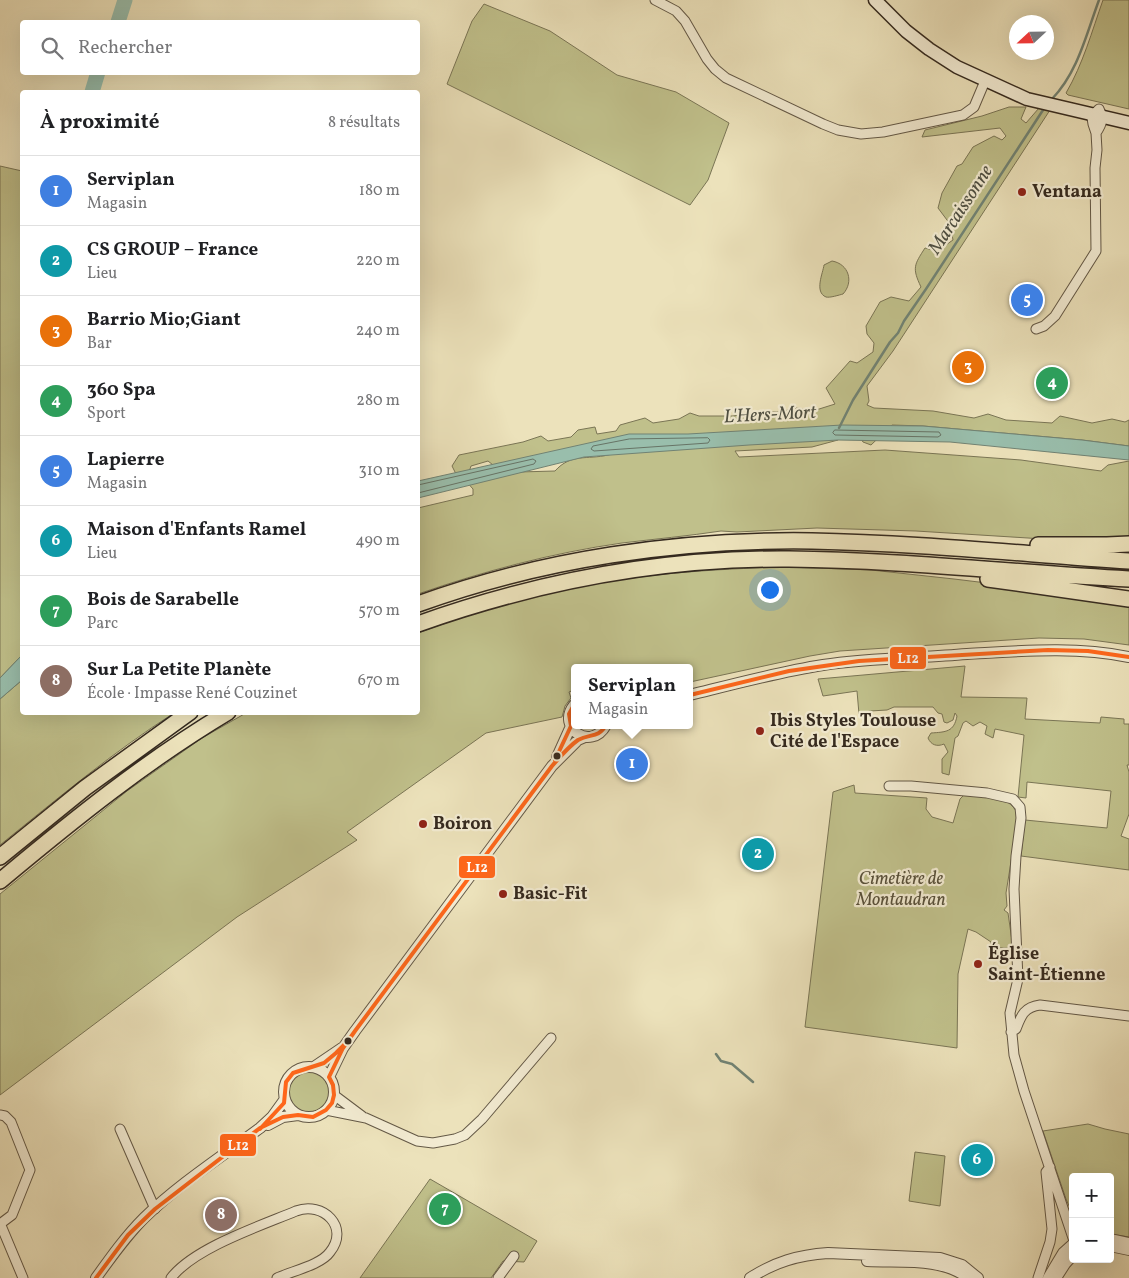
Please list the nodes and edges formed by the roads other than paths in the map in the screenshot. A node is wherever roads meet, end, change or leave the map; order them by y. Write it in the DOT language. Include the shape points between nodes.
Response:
graph roads {
  1 [pos="655,0"];
  2 [pos="875,0"];
  3 [pos="985,81"];
  4 [pos="1098,114"];
  5 [pos="1129,118"];
  6 [pos="1129,123"];
  7 [pos="1036,329"];
  8 [pos="1129,544"];
  9 [pos="917,545"];
  10 [pos="1129,561"];
  11 [pos="971,568"];
  12 [pos="1129,580"];
  13 [pos="1129,599"];
  14 [pos="420,603"];
  15 [pos="420,623"];
  16 [pos="1129,657"];
  17 [pos="693,693"];
  18 [pos="571,710"];
  19 [pos="186,715"];
  20 [pos="223,715"];
  21 [pos="571,726"];
  22 [pos="574,729"];
  23 [pos="603,729"];
  24 [pos="585,737"];
  25 [pos="552,766"];
  26 [pos="888,786"];
  27 [pos="0,857"];
  28 [pos="0,881"];
  29 [pos="1129,1016"];
  30 [pos="1011,1032"];
  31 [pos="551,1038"];
  32 [pos="343,1048"];
  33 [pos="314,1067"];
  34 [pos="329,1077"];
  35 [pos="334,1095"];
  36 [pos="285,1098"];
  37 [pos="326,1110"];
  38 [pos="0,1115"];
  39 [pos="298,1115"];
  40 [pos="366,1118"];
  41 [pos="260,1128"];
  42 [pos="120,1129"];
  43 [pos="1050,1167"];
  44 [pos="155,1209"];
  45 [pos="1069,1219"];
  46 [pos="0,1223"];
  47 [pos="1114,1240"];
  48 [pos="1129,1243"];
  49 [pos="1114,1247"];
  50 [pos="1069,1248"];
  51 [pos="1129,1250"];
  52 [pos="514,1256"];
  53 [pos="1069,1260"];
  54 [pos="22,1278"];
  55 [pos="96,1278"];
  56 [pos="171,1278"];
  57 [pos="277,1278"];
  58 [pos="498,1278"];
  59 [pos="750,1278"];
  60 [pos="761,1278"];
  61 [pos="968,1278"];
  62 [pos="978,1278"];
  63 [pos="1038,1278"];
  64 [pos="1048,1278"];
  65 [pos="1056,1278"];
  1 -- 3 [label="street" via="676,11 707,59 726,78 838,130 861,134 883,132 964,115 974,107"];
  2 -- 3 [label="main road" via="929,49"];
  3 -- 4 [label="main road" via="1037,99"];
  4 -- 5 [label="main road"];
  4 -- 6 [label="main road"];
  4 -- 7 [label="street" via="1093,124 1096,133 1096,251 1055,316"];
  8 -- 9 [label="highway"];
  9 -- 10 [label="highway"];
  9 -- 14 [label="highway" via="802,541 677,547 591,558 544,568"];
  11 -- 12 [label="highway"];
  11 -- 13 [label="highway" via="978,577"];
  11 -- 15 [label="highway" via="788,558 669,565 543,587"];
  16 -- 17 [label="street" via="1040,650 848,663 812,667"];
  18 -- 21 [label="street"];
  19 -- 27 [label="highway" via="85,788"];
  20 -- 28 [label="highway" via="122,783"];
  21 -- 25 [label="street"];
  22 -- 24 [label="street"];
  23 -- 24 [label="street" via="596,736"];
  24 -- 25 [label="street"];
  25 -- 32 [label="street"];
  26 -- 30 [label="street" via="987,793 1013,799 1020,807 1014,889 1018,972 1011,1004"];
  29 -- 30 [label="street" via="1032,1006 1027,1008"];
  30 -- 43 [label="street" via="1019,1074"];
  31 -- 40 [label="street" via="465,1135 433,1143 416,1141"];
  32 -- 33 [label="street"];
  32 -- 34 [label="street"];
  33 -- 34 [label="street"];
  33 -- 36 [label="street" via="296,1070 290,1076"];
  34 -- 35 [label="street" via="334,1085"];
  35 -- 37 [label="street"];
  35 -- 40 [label="street"];
  36 -- 39 [label="street"];
  36 -- 41 [label="street"];
  37 -- 39 [label="street" via="313,1117"];
  37 -- 40 [label="street"];
  38 -- 46 [label="street" via="11,1122 29,1165 29,1173 12,1216"];
  39 -- 41 [label="street" via="283,1117"];
  41 -- 44 [label="street"];
  42 -- 44 [label="street"];
  43 -- 45 [label="street"];
  43 -- 63 [label="street" via="1046,1172 1050,1242"];
  44 -- 55 [label="street" via="128,1235"];
  46 -- 54 [label="street"];
  47 -- 48 [label="street"];
  49 -- 51 [label="street"];
  50 -- 64 [label="street"];
  52 -- 58 [label="street"];
  53 -- 65 [label="street"];
  56 -- 57 [label="street" via="205,1250 296,1210 311,1208 325,1212 336,1231 329,1254"];
  59 -- 62 [label="street" via="790,1258 838,1253 940,1258 962,1265"];
  60 -- 61 [label="street" via="794,1263 827,1259 935,1264"];
}
